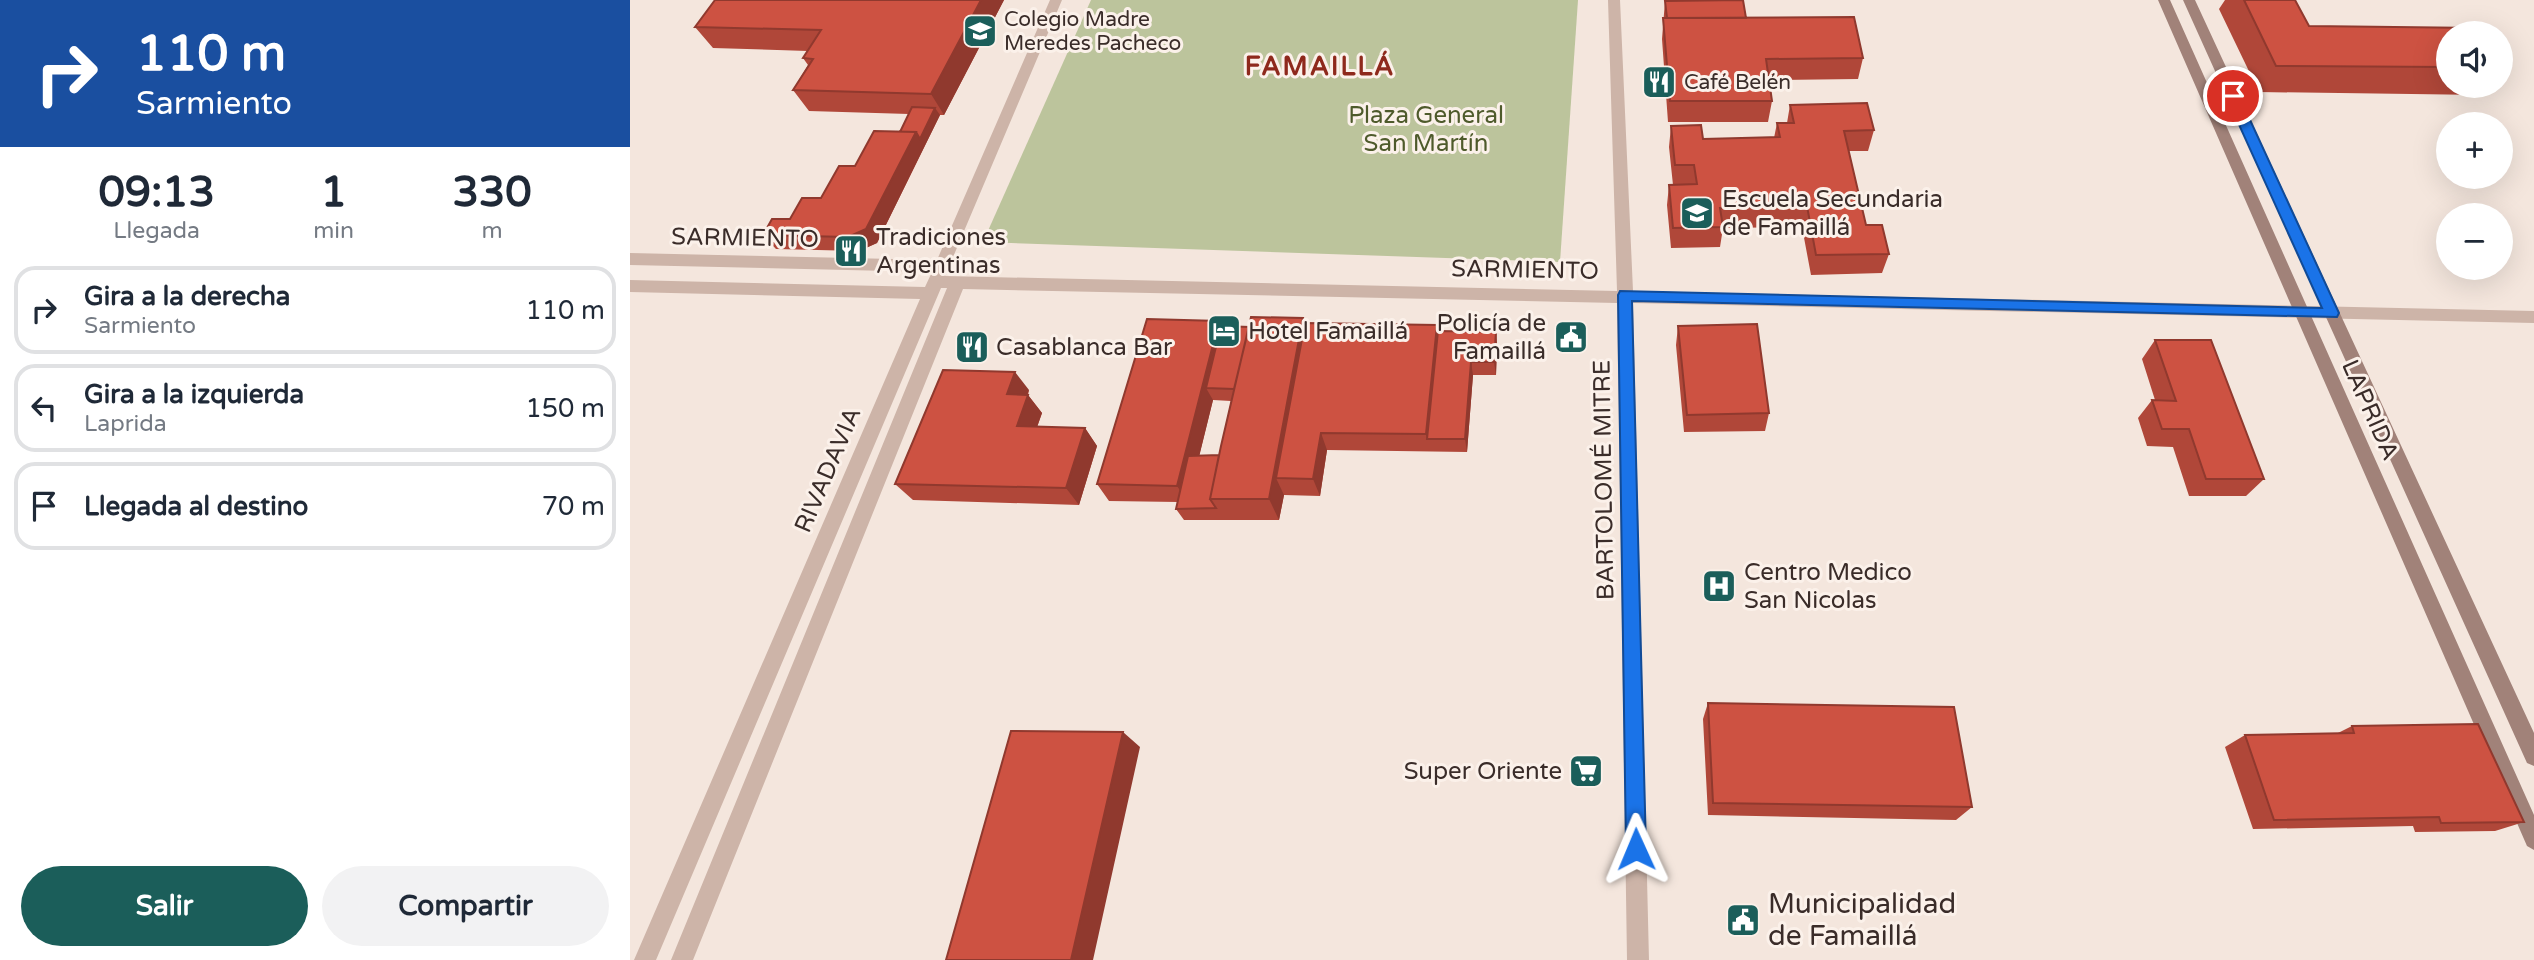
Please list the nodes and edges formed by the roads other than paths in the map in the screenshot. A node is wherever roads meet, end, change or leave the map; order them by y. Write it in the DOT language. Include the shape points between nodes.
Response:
graph roads {
  1 [pos="1056,0"];
  2 [pos="1614,0"];
  3 [pos="2164,0"];
  4 [pos="2189,0"];
  5 [pos="630,259"];
  6 [pos="943,265"];
  7 [pos="957,283"];
  8 [pos="630,286"];
  9 [pos="933,288"];
  10 [pos="1625,295"];
  11 [pos="2300,313"];
  12 [pos="2332,313"];
  13 [pos="2534,317"];
  14 [pos="2534,755"];
  15 [pos="2534,839"];
  16 [pos="645,960"];
  17 [pos="682,960"];
  18 [pos="1638,960"];
  1 -- 6 [label="street, RIVADAVIA"];
  2 -- 10 [label="street, BARTOLOMÉ MITRE"];
  3 -- 11 [label="main road, LAPRIDA"];
  4 -- 12 [label="main road, LAPRIDA"];
  5 -- 6 [label="street, SARMIENTO"];
  6 -- 9 [label="street, RIVADAVIA"];
  7 -- 9 [label="street, SARMIENTO"];
  7 -- 10 [label="street, SARMIENTO"];
  7 -- 17 [label="street, RIVADAVIA"];
  8 -- 9 [label="street, SARMIENTO"];
  9 -- 16 [label="street, RIVADAVIA"];
  10 -- 11 [label="street, SARMIENTO"];
  10 -- 18 [label="street, BARTOLOMÉ MITRE"];
  11 -- 12 [label="street, SARMIENTO"];
  11 -- 15 [label="main road, LAPRIDA"];
  12 -- 13 [label="street, SARMIENTO"];
  12 -- 14 [label="main road, LAPRIDA"];
}
